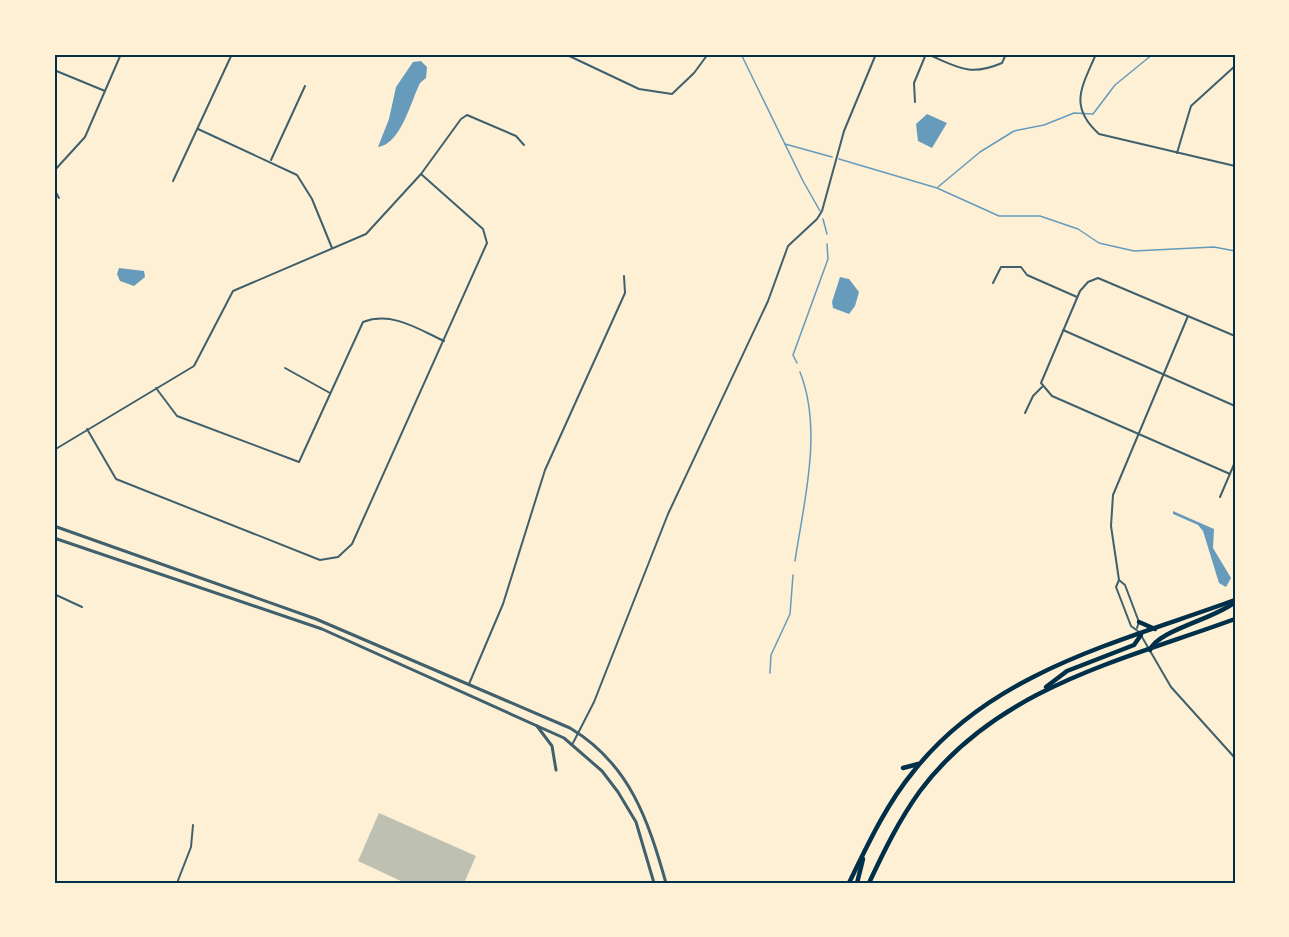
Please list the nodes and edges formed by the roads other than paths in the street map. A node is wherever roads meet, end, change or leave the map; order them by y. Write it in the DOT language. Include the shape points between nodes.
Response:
graph roads {
  1 [pos="121,54"];
  2 [pos="232,54"];
  3 [pos="565,54"];
  4 [pos="708,54"];
  5 [pos="876,54"];
  6 [pos="927,54"];
  7 [pos="1006,54"];
  8 [pos="1096,54"];
  9 [pos="1235,66"];
  10 [pos="54,70"];
  11 [pos="304,86"];
  12 [pos="105,91"];
  13 [pos="915,102"];
  14 [pos="198,129"];
  15 [pos="524,145"];
  16 [pos="1177,153"];
  17 [pos="270,161"];
  18 [pos="1235,165"];
  19 [pos="54,171"];
  20 [pos="420,174"];
  21 [pos="173,181"];
  22 [pos="54,189"];
  23 [pos="59,198"];
  24 [pos="332,248"];
  25 [pos="624,276"];
  26 [pos="993,283"];
  27 [pos="1077,297"];
  28 [pos="1188,316"];
  29 [pos="1063,330"];
  30 [pos="1235,336"];
  31 [pos="444,341"];
  32 [pos="285,368"];
  33 [pos="1162,375"];
  34 [pos="1042,387"];
  35 [pos="156,388"];
  36 [pos="331,393"];
  37 [pos="1235,406"];
  38 [pos="1025,413"];
  39 [pos="87,429"];
  40 [pos="1137,434"];
  41 [pos="54,450"];
  42 [pos="1235,462"];
  43 [pos="1230,474"];
  44 [pos="1220,497"];
  45 [pos="54,526"];
  46 [pos="54,538"];
  47 [pos="1119,580"];
  48 [pos="54,594"];
  49 [pos="1235,601"];
  50 [pos="82,607"];
  51 [pos="1235,619"];
  52 [pos="1139,622"];
  53 [pos="1137,628"];
  54 [pos="1155,629"];
  55 [pos="1141,635"];
  56 [pos="1150,650"];
  57 [pos="469,684"];
  58 [pos="1041,690"];
  59 [pos="536,724"];
  60 [pos="579,734"];
  61 [pos="573,743"];
  62 [pos="1235,758"];
  63 [pos="920,763"];
  64 [pos="903,768"];
  65 [pos="556,770"];
  66 [pos="193,825"];
  67 [pos="864,854"];
  68 [pos="177,883"];
  69 [pos="654,883"];
  70 [pos="666,883"];
  71 [pos="849,883"];
  72 [pos="857,883"];
  73 [pos="869,883"];
  1 -- 12 [label="street"];
  2 -- 14 [label="street"];
  3 -- 4 [label="street" via="639,89 672,94"];
  5 -- 60 [label="street" via="844,131 822,211 788,246 764,310 668,514"];
  6 -- 7 [label="street" via="959,68 983,71 1002,63"];
  6 -- 13 [label="street" via="914,83"];
  8 -- 16 [label="street" via="1080,92 1085,122 1098,134"];
  9 -- 16 [label="street" via="1191,106"];
  10 -- 12 [label="street"];
  11 -- 17 [label="street"];
  12 -- 19 [label="street" via="85,137"];
  14 -- 17 [label="street"];
  14 -- 21 [label="street"];
  15 -- 20 [label="street" via="516,136 467,115"];
  16 -- 18 [label="street"];
  17 -- 24 [label="street" via="297,175 312,199"];
  20 -- 24 [label="street" via="366,234"];
  20 -- 31 [label="street" via="483,229 487,243"];
  22 -- 23 [label="street"];
  24 -- 35 [label="street" via="233,291 194,366"];
  25 -- 57 [label="street" via="626,293 545,470 503,604"];
  26 -- 27 [label="street" via="1001,267 1021,267 1027,275"];
  27 -- 28 [label="street" via="1088,282 1098,278"];
  27 -- 29 [label="street"];
  28 -- 30 [label="street"];
  28 -- 33 [label="street"];
  29 -- 33 [label="street"];
  29 -- 34 [label="street" via="1045,370"];
  31 -- 36 [label="street" via="394,319 379,316 363,322"];
  31 -- 39 [label="street" via="352,544 338,557 320,560 116,479"];
  32 -- 36 [label="street"];
  33 -- 37 [label="street"];
  33 -- 40 [label="street"];
  34 -- 38 [label="street"];
  34 -- 40 [label="street" via="1052,396"];
  35 -- 36 [label="street" via="177,416 299,462"];
  35 -- 39 [label="street"];
  39 -- 41 [label="street"];
  40 -- 43 [label="street"];
  40 -- 47 [label="street" via="1113,495 1111,526"];
  42 -- 43 [label="street"];
  43 -- 44 [label="street"];
  45 -- 57 [label="street" via="316,619"];
  46 -- 59 [label="street" via="322,629"];
  47 -- 52 [label="street" via="1125,585"];
  47 -- 53 [label="street" via="1116,587 1131,626"];
  48 -- 50 [label="street"];
  49 -- 54 [label="main road"];
  49 -- 56 [label="main road" via="1212,616 1156,640"];
  51 -- 56 [label="main road"];
  52 -- 53 [label="street"];
  52 -- 54 [label="main road"];
  53 -- 55 [label="street"];
  54 -- 55 [label="main road"];
  55 -- 56 [label="street"];
  55 -- 58 [label="main road" via="1134,645 1068,670"];
  55 -- 63 [label="main road" via="1046,669 1013,686 960,722"];
  56 -- 58 [label="main road"];
  56 -- 62 [label="street" via="1171,687"];
  57 -- 60 [label="street"];
  58 -- 73 [label="main road" via="982,728 940,766 901,820"];
  59 -- 61 [label="street"];
  59 -- 65 [label="street" via="552,746"];
  60 -- 61 [label="street"];
  60 -- 70 [label="street" via="614,766 642,807"];
  61 -- 69 [label="street" via="602,771 630,811"];
  63 -- 64 [label="main road"];
  63 -- 67 [label="main road" via="889,806"];
  66 -- 68 [label="street" via="191,847"];
  67 -- 71 [label="main road"];
  67 -- 72 [label="main road"];
}
